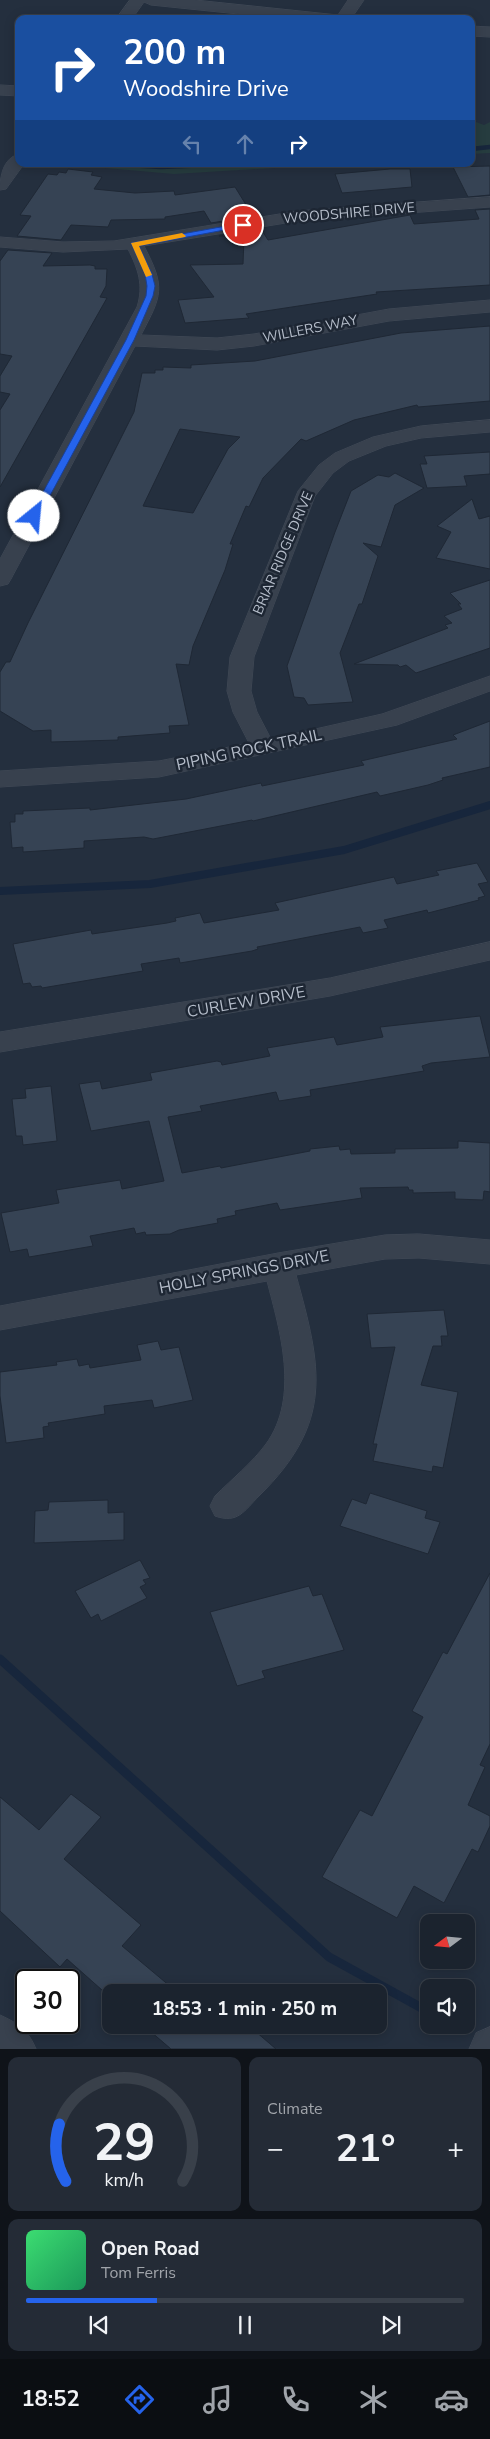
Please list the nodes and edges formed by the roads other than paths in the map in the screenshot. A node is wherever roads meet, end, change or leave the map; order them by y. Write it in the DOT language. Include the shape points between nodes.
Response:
graph roads {
  1 [pos="138,0"];
  2 [pos="151,0"];
  3 [pos="356,0"];
  4 [pos="127,15"];
  5 [pos="295,15"];
  6 [pos="347,15"];
  7 [pos="475,31"];
  8 [pos="490,32"];
  9 [pos="0,90"];
  10 [pos="15,91"];
  11 [pos="15,164"];
  12 [pos="0,185"];
  13 [pos="490,202"];
  14 [pos="0,242"];
  15 [pos="134,244"];
  16 [pos="490,306"];
  17 [pos="130,340"];
  18 [pos="490,426"];
  19 [pos="0,579"];
  20 [pos="490,683"];
  21 [pos="264,748"];
  22 [pos="0,779"];
  23 [pos="490,951"];
  24 [pos="0,1042"];
  25 [pos="490,1252"];
  26 [pos="278,1265"];
  27 [pos="0,1318"];
  28 [pos="227,1506"];
  29 [pos="0,2035"];
  30 [pos="16,2049"];
  1 -- 4 [label="street"];
  2 -- 5 [label="street"];
  3 -- 6 [label="street"];
  7 -- 8 [label="street"];
  9 -- 10 [label="street"];
  11 -- 12 [label="street"];
  13 -- 15 [label="street, WOODSHIRE DRIVE" via="298,216"];
  14 -- 15 [label="street, WOODSHIRE DRIVE" via="63,247"];
  15 -- 17 [label="street" via="151,286 146,307"];
  16 -- 17 [label="street, WILLERS WAY" via="389,315 218,344"];
  17 -- 19 [label="street"];
  18 -- 21 [label="street, BRIAR RIDGE DRIVE" via="421,432 368,445 326,469 305,495 242,657 239,691 245,712"];
  20 -- 21 [label="street, PIPING ROCK TRAIL" via="389,720"];
  21 -- 22 [label="street, PIPING ROCK TRAIL" via="159,769"];
  23 -- 24 [label="street, CURLEW DRIVE" via="330,988"];
  25 -- 26 [label="street, HOLLY SPRINGS DRIVE" via="385,1246"];
  26 -- 27 [label="street, HOLLY SPRINGS DRIVE"];
  26 -- 28 [label="street" via="293,1320 302,1381 295,1421 278,1453"];
  29 -- 30 [label="street"];
}
